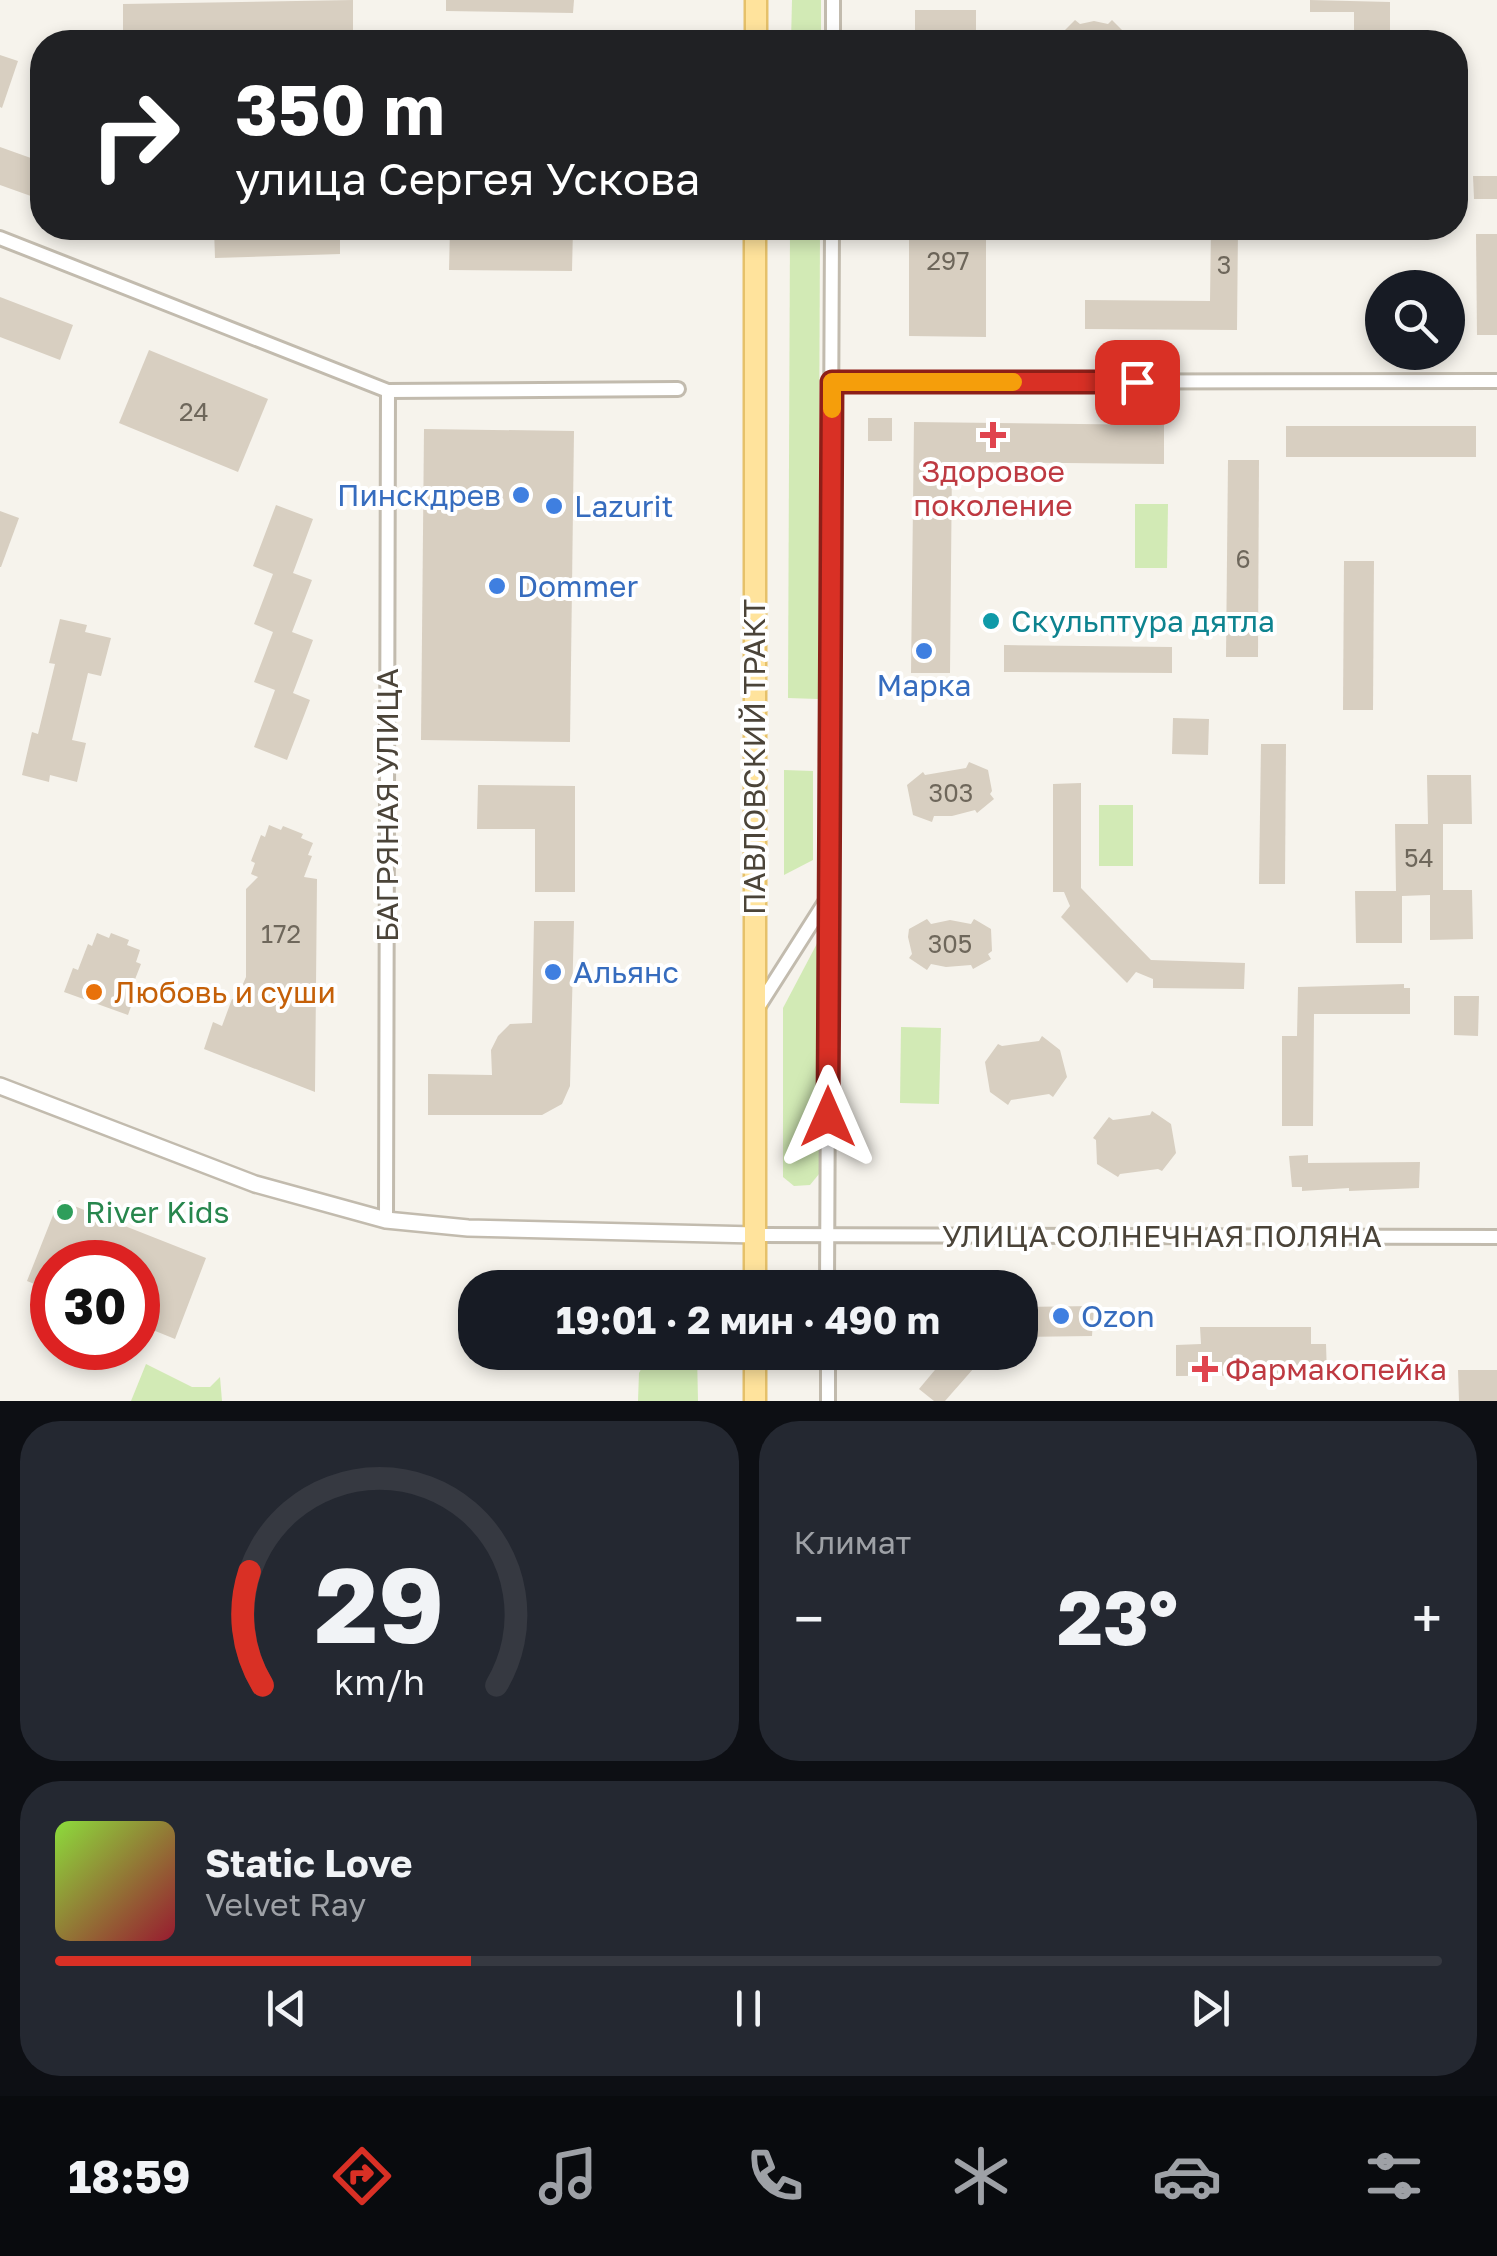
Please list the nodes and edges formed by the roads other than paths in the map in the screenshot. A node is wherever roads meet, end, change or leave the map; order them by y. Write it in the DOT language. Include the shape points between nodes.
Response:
graph roads {
  1 [pos="756,0"];
  2 [pos="833,0"];
  3 [pos="756,30"];
  4 [pos="833,30"];
  5 [pos="0,238"];
  6 [pos="755,240"];
  7 [pos="832,240"];
  8 [pos="1497,381"];
  9 [pos="832,382"];
  10 [pos="678,389"];
  11 [pos="388,391"];
  12 [pos="828,897"];
  13 [pos="755,1011"];
  14 [pos="0,1086"];
  15 [pos="386,1220"];
  16 [pos="755,1234"];
  17 [pos="827,1236"];
  18 [pos="1497,1237"];
  19 [pos="755,1270"];
  20 [pos="827,1270"];
  21 [pos="755,1370"];
  22 [pos="828,1370"];
  23 [pos="755,1401"];
  24 [pos="828,1401"];
  1 -- 3 [label="main road"];
  2 -- 4 [label="street"];
  5 -- 11 [label="street"];
  6 -- 13 [label="main road, ПАВЛОВСКИЙ ТРАКТ"];
  7 -- 9 [label="street"];
  8 -- 9 [label="street"];
  9 -- 12 [label="street"];
  10 -- 11 [label="street"];
  11 -- 15 [label="street, БАГРЯНАЯ УЛИЦА"];
  12 -- 13 [label="street"];
  12 -- 17 [label="street"];
  13 -- 16 [label="main road, ПАВЛОВСКИЙ ТРАКТ"];
  14 -- 15 [label="street" via="255,1184"];
  15 -- 16 [label="street"];
  16 -- 17 [label="street, УЛИЦА СОЛНЕЧНАЯ ПОЛЯНА"];
  16 -- 19 [label="main road, ПАВЛОВСКИЙ ТРАКТ"];
  17 -- 18 [label="street, УЛИЦА СОЛНЕЧНАЯ ПОЛЯНА"];
  17 -- 20 [label="street"];
  21 -- 23 [label="main road"];
  22 -- 24 [label="street"];
}
